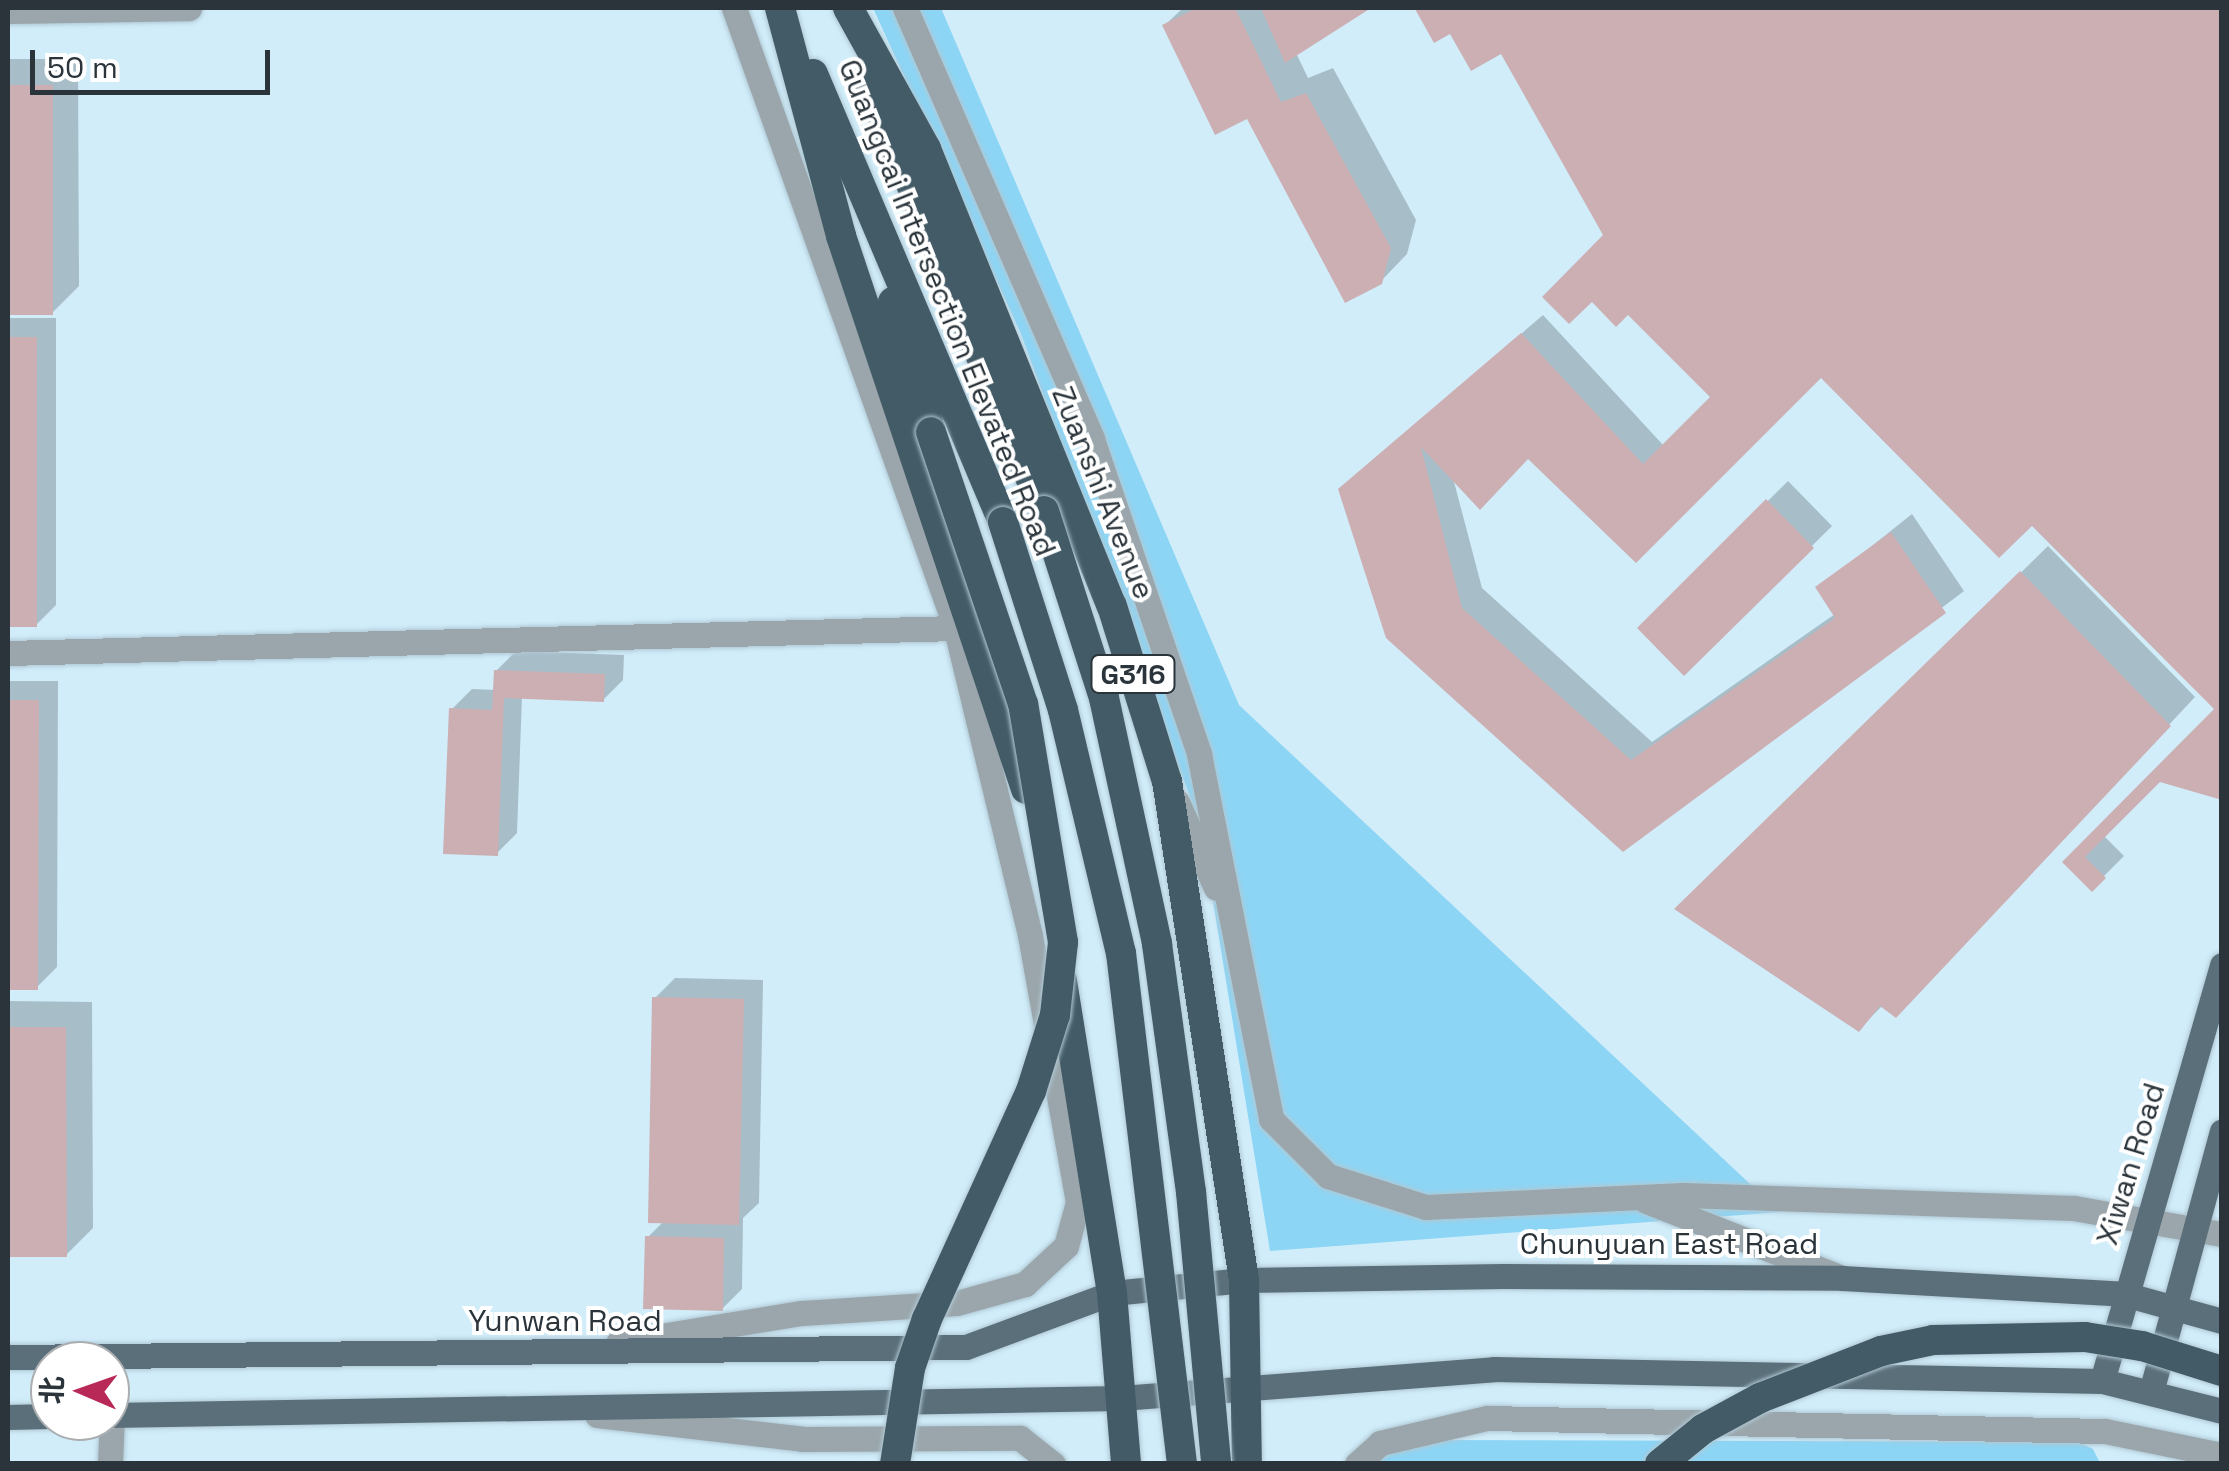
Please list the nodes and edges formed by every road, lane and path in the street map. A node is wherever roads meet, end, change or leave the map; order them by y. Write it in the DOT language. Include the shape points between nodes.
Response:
graph roads {
  1 [pos="189,8"];
  2 [pos="734,8"];
  3 [pos="781,8"];
  4 [pos="839,8"];
  5 [pos="848,8"];
  6 [pos="906,8"];
  7 [pos="8,10"];
  8 [pos="849,155"];
  9 [pos="956,628"];
  10 [pos="8,653"];
  11 [pos="998,691"];
  12 [pos="1167,781"];
  13 [pos="1235,929"];
  14 [pos="1030,934"];
  15 [pos="2222,965"];
  16 [pos="2222,1132"];
  17 [pos="1636,1197"];
  18 [pos="2150,1221"];
  19 [pos="2194,1229"];
  20 [pos="2222,1234"];
  21 [pos="1842,1278"];
  22 [pos="1244,1280"];
  23 [pos="1112,1293"];
  24 [pos="2124,1294"];
  25 [pos="2174,1306"];
  26 [pos="2222,1321"];
  27 [pos="549,1354"];
  28 [pos="8,1357"];
  29 [pos="2222,1371"];
  30 [pos="2102,1381"];
  31 [pos="1248,1390"];
  32 [pos="2151,1392"];
  33 [pos="1121,1398"];
  34 [pos="547,1409"];
  35 [pos="2222,1411"];
  36 [pos="130,1415"];
  37 [pos="2138,1451"];
  38 [pos="2222,1455"];
  39 [pos="895,1464"];
  40 [pos="1053,1464"];
  41 [pos="1126,1464"];
  42 [pos="1182,1464"];
  43 [pos="1216,1464"];
  44 [pos="1247,1464"];
  45 [pos="1357,1464"];
  46 [pos="1660,1464"];
  1 -- 7 [label="street"];
  2 -- 9 [label="street"];
  3 -- 8 [label="highway, Guangcai Intersection Elevated Road"];
  3 -- 11 [label="highway" via="842,236"];
  4 -- 43 [label="highway, Guangcai Intersection Elevated Road, bridge" via="1044,511 1104,698 1157,944 1192,1192"];
  5 -- 12 [label="highway, Zuanshi Avenue / G316" via="926,149 1112,606"];
  6 -- 13 [label="street" via="1092,439 1199,754"];
  8 -- 39 [label="highway, bridge" via="931,432 1023,704 1062,942 1055,1015 1031,1091 910,1368"];
  8 -- 42 [label="highway, Guangcai Intersection Elevated Road, bridge" via="1003,522 1063,710 1120,953"];
  9 -- 10 [label="street"];
  9 -- 14 [label="street"];
  11 -- 14 [label="street"];
  11 -- 23 [label="highway" via="1036,820"];
  12 -- 13 [label="street"];
  12 -- 22 [label="highway, Zuanshi Avenue / G316"];
  13 -- 17 [label="street" via="1270,1119 1328,1176 1426,1207"];
  14 -- 27 [label="street" via="1078,1202 1066,1246 1025,1284 957,1304 802,1313"];
  15 -- 18 [label="main road, Xiwan Road"];
  16 -- 19 [label="main road"];
  17 -- 18 [label="street" via="2074,1208"];
  17 -- 21 [label="street"];
  18 -- 19 [label="street"];
  18 -- 24 [label="main road, Xiwan Road"];
  19 -- 20 [label="street"];
  19 -- 25 [label="main road"];
  21 -- 22 [label="main road, Chunyuan East Road"];
  21 -- 24 [label="main road, Chunyuan East Road"];
  22 -- 23 [label="main road, Chunyuan East Road"];
  22 -- 31 [label="highway, Zuanshi Avenue / G316"];
  23 -- 27 [label="main road, Yunwan Road" via="966,1348"];
  23 -- 33 [label="highway"];
  24 -- 25 [label="main road, Chunyuan East Road"];
  24 -- 30 [label="main road, Xiwan Road"];
  25 -- 26 [label="main road, Chunyuan East Road"];
  25 -- 32 [label="main road"];
  27 -- 28 [label="main road, Yunwan Road"];
  29 -- 46 [label="highway, bridge" via="2085,1337 1933,1340 1881,1351 1760,1398 1703,1429"];
  30 -- 31 [label="main road" via="1494,1369"];
  30 -- 32 [label="main road"];
  31 -- 33 [label="main road"];
  31 -- 44 [label="highway, G316"];
  32 -- 35 [label="main road"];
  33 -- 34 [label="main road"];
  33 -- 41 [label="highway"];
  34 -- 36 [label="main road"];
  34 -- 40 [label="street" via="803,1439 1020,1438"];
  37 -- 38 [label="street"];
  37 -- 45 [label="street" via="2105,1432 1486,1418 1380,1443"];
}
